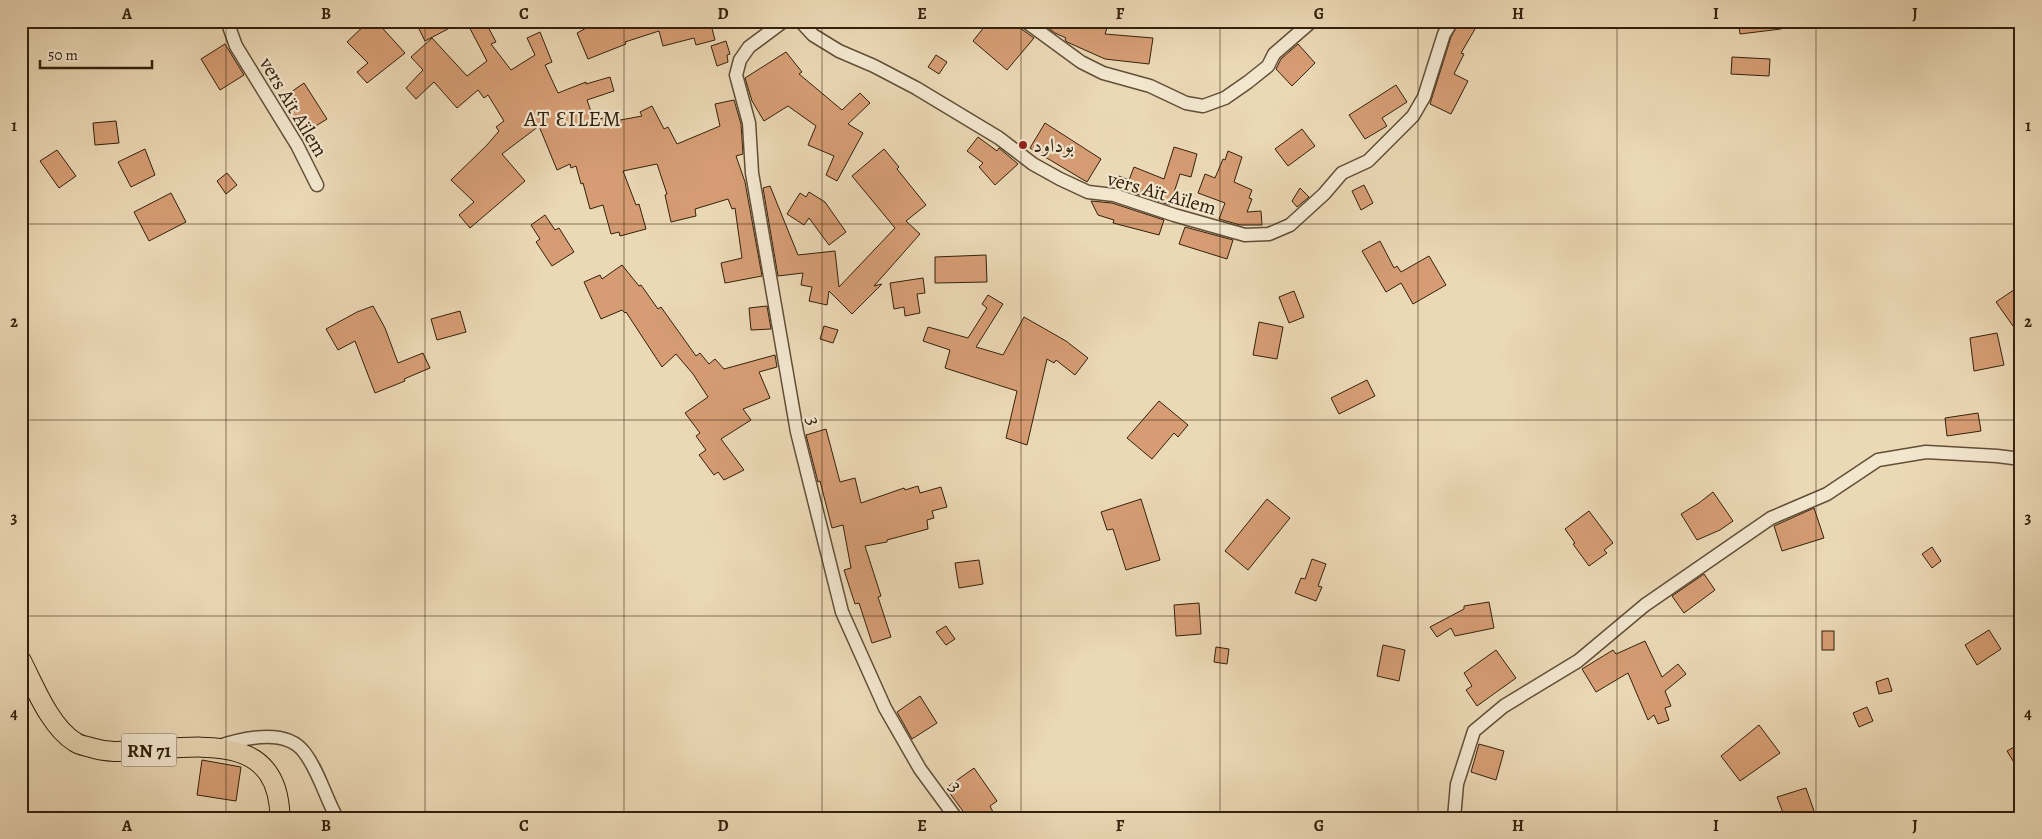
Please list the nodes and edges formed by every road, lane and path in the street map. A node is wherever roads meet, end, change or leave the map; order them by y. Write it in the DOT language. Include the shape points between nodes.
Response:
graph roads {
  1 [pos="227,21"];
  2 [pos="784,21"];
  3 [pos="800,21"];
  4 [pos="1025,21"];
  5 [pos="1312,21"];
  6 [pos="1452,21"];
  7 [pos="317,185"];
  8 [pos="2021,459"];
  9 [pos="21,660"];
  10 [pos="214,748"];
  11 [pos="280,818"];
  12 [pos="337,818"];
  13 [pos="956,818"];
  14 [pos="1454,818"];
  1 -- 7 [label="street, vers Aït Aïlem" via="236,46 297,145"];
  2 -- 13 [label="street, 3" via="749,47 740,60 736,75 749,123 752,173 797,432 842,612 885,708 920,769"];
  3 -- 6 [label="street, vers Aït Aïlem" via="826,43 916,88 1060,179 1088,192 1114,195 1244,235 1269,234 1290,226 1342,173 1368,161 1413,116 1424,97 1444,34"];
  4 -- 5 [label="street" via="1103,73 1203,106 1226,98 1248,82"];
  8 -- 14 [label="street" via="1926,452 1878,460 1827,494 1771,518 1645,605 1578,661 1504,706 1474,731 1457,784"];
  9 -- 10 [label="main road, RN 71" via="49,713 75,742 103,751 128,753"];
  10 -- 11 [label="main road, RN 71" via="247,754 269,772"];
  10 -- 12 [label="street" via="252,738 283,738 293,742 310,761"];
}
